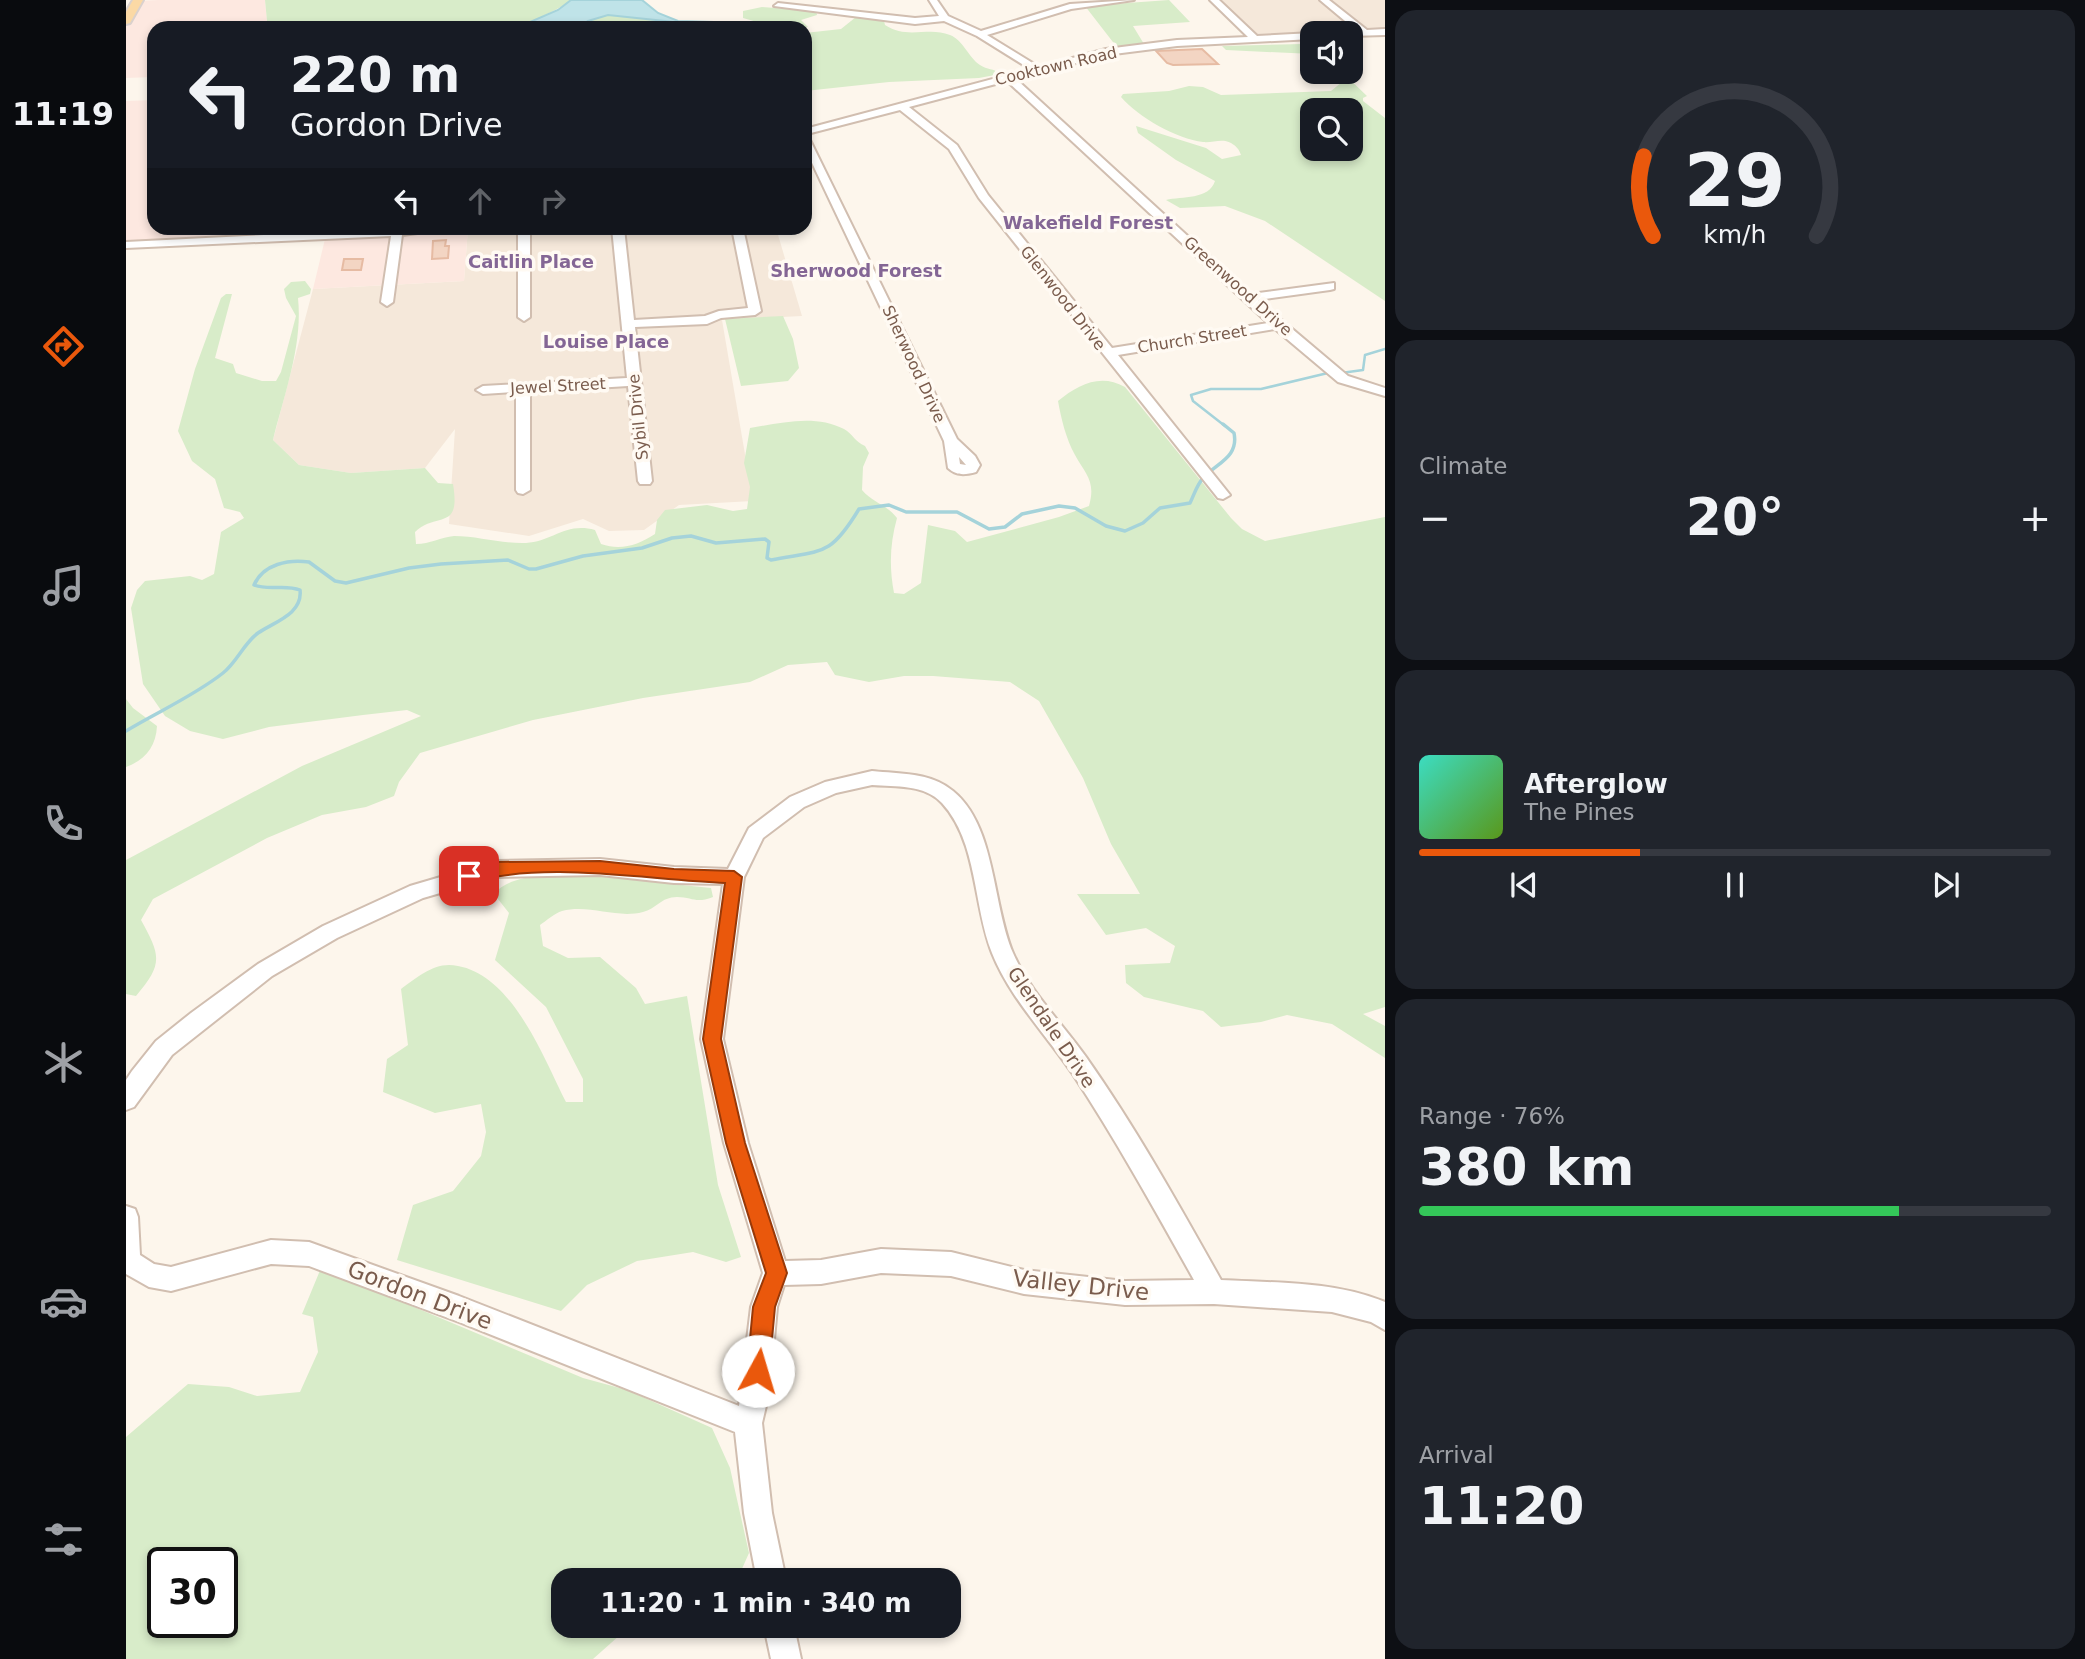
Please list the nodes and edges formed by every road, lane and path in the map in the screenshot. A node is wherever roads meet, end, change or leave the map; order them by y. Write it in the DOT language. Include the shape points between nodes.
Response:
graph roads {
  1 [pos="138,0"];
  2 [pos="933,0"];
  3 [pos="1130,0"];
  4 [pos="1214,0"];
  5 [pos="1324,0"];
  6 [pos="778,6"];
  7 [pos="945,18"];
  8 [pos="126,21"];
  9 [pos="1385,32"];
  10 [pos="1365,33"];
  11 [pos="980,34"];
  12 [pos="1300,36"];
  13 [pos="1255,38"];
  14 [pos="1036,69"];
  15 [pos="1008,77"];
  16 [pos="901,106"];
  17 [pos="812,132"];
  18 [pos="812,149"];
  19 [pos="339,235"];
  20 [pos="397,235"];
  21 [pos="524,235"];
  22 [pos="619,235"];
  23 [pos="739,235"];
  24 [pos="126,246"];
  25 [pos="1331,286"];
  26 [pos="1249,298"];
  27 [pos="387,302"];
  28 [pos="524,317"];
  29 [pos="628,324"];
  30 [pos="1278,325"];
  31 [pos="1107,353"];
  32 [pos="634,382"];
  33 [pos="523,388"];
  34 [pos="483,390"];
  35 [pos="1385,392"];
  36 [pos="950,441"];
  37 [pos="645,481"];
  38 [pos="523,489"];
  39 [pos="1218,489"];
  40 [pos="734,877"];
  41 [pos="126,1100"];
  42 [pos="126,1216"];
  43 [pos="776,1273"];
  44 [pos="1214,1292"];
  45 [pos="1385,1317"];
  46 [pos="748,1423"];
  47 [pos="769,1568"];
  48 [pos="782,1638"];
  49 [pos="786,1659"];
  1 -- 8 [label="main road"];
  2 -- 7 [label="street"];
  3 -- 11 [label="street" via="1070,7"];
  4 -- 13 [label="street"];
  5 -- 10 [label="street"];
  6 -- 7 [label="street" via="915,21"];
  7 -- 11 [label="street"];
  9 -- 10 [label="street"];
  11 -- 14 [label="street"];
  12 -- 13 [label="street, Cooktown Road"];
  13 -- 14 [label="street, Cooktown Road" via="1146,47"];
  14 -- 15 [label="street, Cooktown Road"];
  15 -- 16 [label="street, Cooktown Road"];
  15 -- 26 [label="street, Greenwood Drive"];
  16 -- 17 [label="street, Cooktown Road"];
  16 -- 31 [label="street, Glenwood Drive" via="953,147 983,196"];
  18 -- 36 [label="street, Sherwood Drive"];
  19 -- 24 [label="street"];
  20 -- 27 [label="street"];
  21 -- 28 [label="street"];
  22 -- 29 [label="street, Sybil Drive"];
  23 -- 29 [label="street" via="755,311 707,320"];
  25 -- 26 [label="street, Church Street"];
  26 -- 30 [label="street, Greenwood Drive"];
  29 -- 32 [label="street, Sybil Drive"];
  30 -- 31 [label="street, Church Street"];
  30 -- 35 [label="street, Greenwood Drive" via="1338,375"];
  31 -- 39 [label="street, Glenwood Drive"];
  32 -- 33 [label="street, Jewel Street"];
  32 -- 37 [label="street, Sybil Drive"];
  33 -- 34 [label="street, Jewel Street"];
  33 -- 38 [label="street"];
  40 -- 41 [label="street" via="600,867 495,869 416,892 330,932 265,970 164,1048"];
  40 -- 43 [label="street, Glendale Drive" via="712,1039 736,1143"];
  40 -- 44 [label="street, Glendale Drive" via="756,833 797,802 832,787 872,778 898,780 923,782 947,796 968,822 1002,951 1020,986 1079,1065"];
  42 -- 46 [label="street, Gordon Drive" via="128,1261 149,1275 171,1279 271,1252 309,1254"];
  43 -- 44 [label="street, Valley Drive" via="821,1272 881,1261 951,1265 1024,1282 1125,1293"];
  43 -- 46 [label="street" via="764,1307 756,1393"];
  44 -- 45 [label="street, Valley Drive" via="1332,1299"];
  46 -- 47 [label="street"];
  48 -- 49 [label="street"];
}
